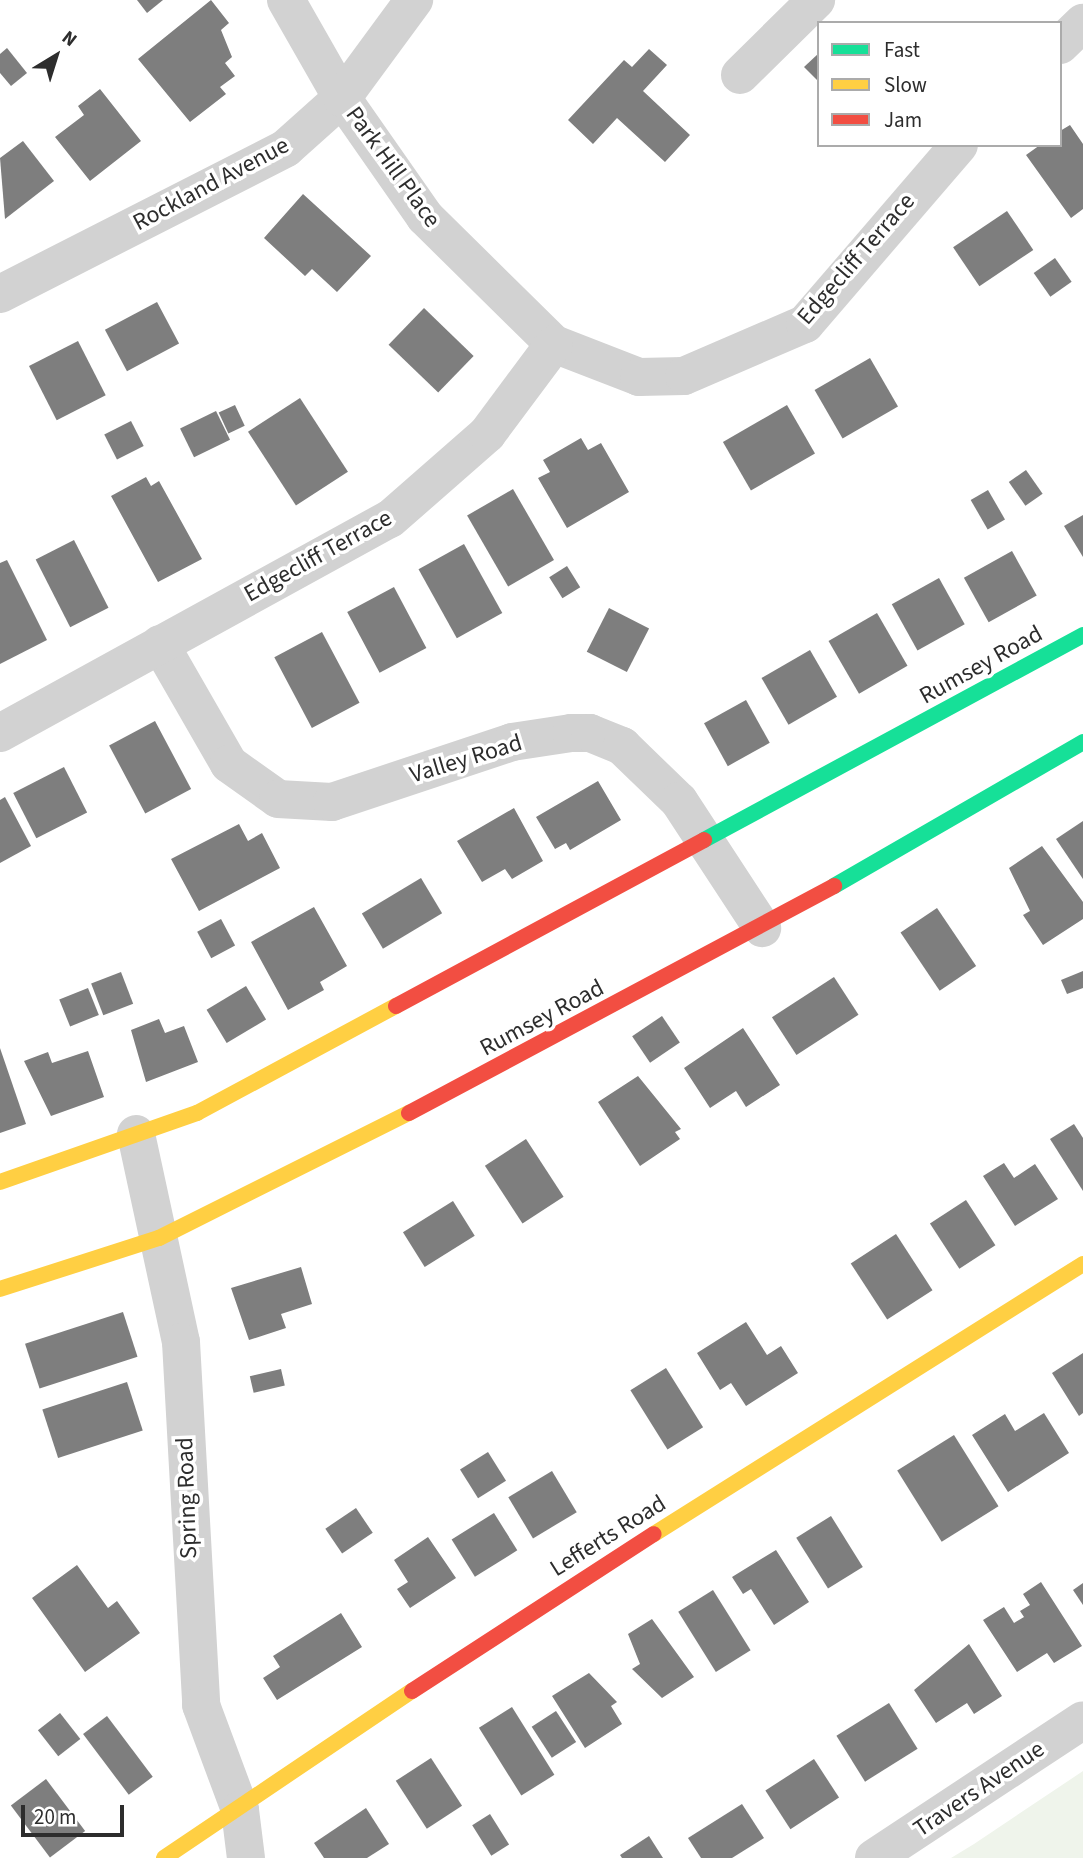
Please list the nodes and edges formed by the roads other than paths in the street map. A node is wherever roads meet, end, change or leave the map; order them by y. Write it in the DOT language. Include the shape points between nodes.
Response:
graph roads {
  1 [pos="286,0"];
  2 [pos="414,0"];
  3 [pos="816,0"];
  4 [pos="1083,23"];
  5 [pos="1062,43"];
  6 [pos="740,75"];
  7 [pos="342,97"];
  8 [pos="956,147"];
  9 [pos="0,294"];
  10 [pos="554,344"];
  11 [pos="1083,635"];
  12 [pos="160,644"];
  13 [pos="0,733"];
  14 [pos="1083,742"];
  15 [pos="705,841"];
  16 [pos="762,928"];
  17 [pos="136,1134"];
  18 [pos="0,1182"];
  19 [pos="159,1238"];
  20 [pos="1083,1264"];
  21 [pos="0,1289"];
  22 [pos="1083,1720"];
  23 [pos="240,1810"];
  24 [pos="164,1858"];
  25 [pos="246,1858"];
  26 [pos="874,1858"];
  1 -- 7 [label="street, Park Hill Place"];
  2 -- 7 [label="street, Rockland Avenue"];
  3 -- 6 [label="street"];
  4 -- 5 [label="street"];
  7 -- 9 [label="street, Rockland Avenue" via="286,148"];
  7 -- 10 [label="street, Park Hill Place" via="425,217"];
  8 -- 10 [label="street, Edgecliff Terrace" via="805,324 793,330 684,376 639,377"];
  10 -- 12 [label="street, Edgecliff Terrace" via="487,435 390,519"];
  11 -- 15 [label="street, Rumsey Road"];
  12 -- 13 [label="street, Edgecliff Terrace"];
  12 -- 15 [label="street, Valley Road" via="229,764 278,799 332,802 512,742 590,733 622,746 679,801"];
  14 -- 16 [label="street, Rumsey Road"];
  15 -- 16 [label="street, Valley Road"];
  15 -- 17 [label="street, Rumsey Road" via="197,1113"];
  16 -- 19 [label="street, Rumsey Road"];
  17 -- 18 [label="street, Rumsey Road"];
  17 -- 19 [label="street, Spring Road"];
  19 -- 21 [label="street, Rumsey Road"];
  19 -- 23 [label="street, Spring Road" via="181,1342 191,1618 201,1705"];
  20 -- 23 [label="street, Lefferts Road" via="530,1612"];
  22 -- 26 [label="street, Travers Avenue"];
  23 -- 24 [label="street, Lefferts Road"];
  23 -- 25 [label="street, Spring Road"];
}
